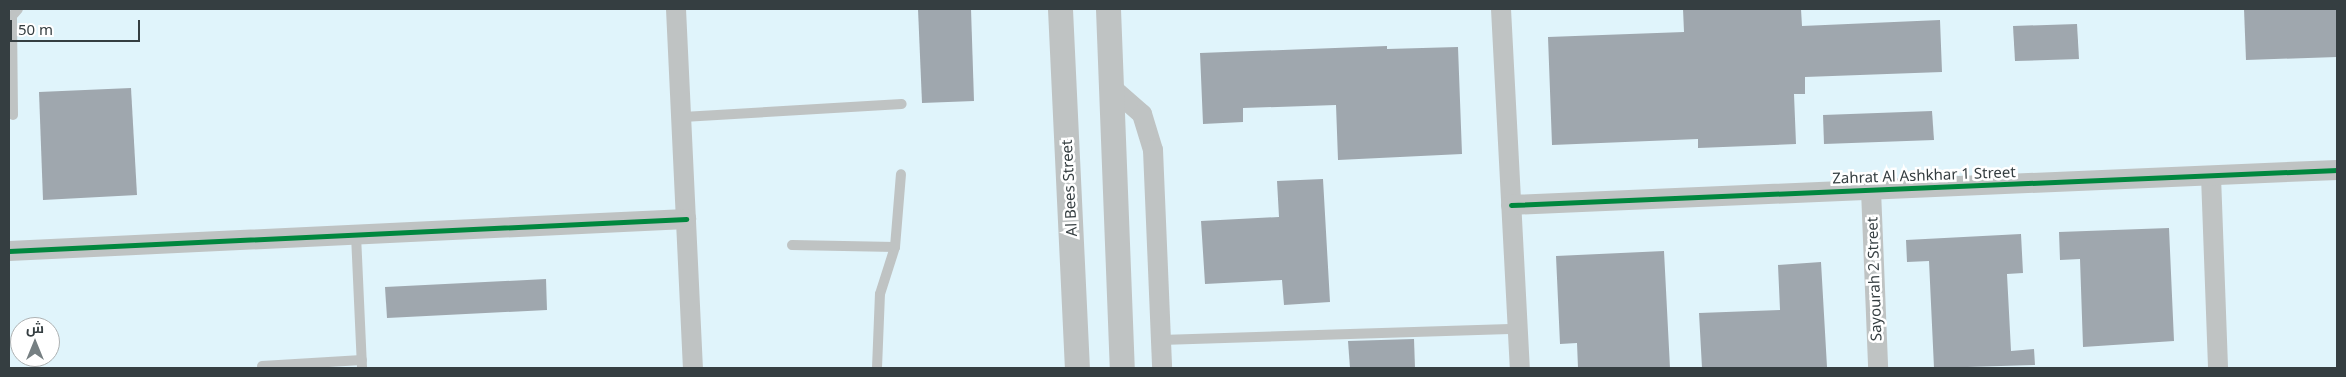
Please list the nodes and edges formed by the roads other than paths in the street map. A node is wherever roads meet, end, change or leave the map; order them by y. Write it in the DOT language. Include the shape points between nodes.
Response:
graph roads {
  1 [pos="18,9"];
  2 [pos="676,9"];
  3 [pos="1060,9"];
  4 [pos="1108,9"];
  5 [pos="1501,9"];
  6 [pos="1111,87"];
  7 [pos="902,104"];
  8 [pos="13,115"];
  9 [pos="683,117"];
  10 [pos="2337,170"];
  11 [pos="901,174"];
  12 [pos="2211,176"];
  13 [pos="1871,190"];
  14 [pos="1511,206"];
  15 [pos="686,219"];
  16 [pos="356,235"];
  17 [pos="792,245"];
  18 [pos="895,247"];
  19 [pos="9,251"];
  20 [pos="1518,329"];
  21 [pos="1161,340"];
  22 [pos="362,364"];
  23 [pos="262,366"];
  24 [pos="693,368"];
  25 [pos="877,368"];
  26 [pos="1077,368"];
  27 [pos="1122,368"];
  28 [pos="1162,368"];
  29 [pos="1520,368"];
  30 [pos="1878,368"];
  31 [pos="2218,368"];
  1 -- 8 [label="lane" via="12,16"];
  2 -- 9 [label="street"];
  3 -- 26 [label="street, Al Bees Street"];
  4 -- 6 [label="street"];
  5 -- 14 [label="street"];
  6 -- 21 [label="street" via="1142,114 1152,143"];
  6 -- 27 [label="street"];
  7 -- 9 [label="lane"];
  9 -- 15 [label="street"];
  10 -- 12 [label="street, Zahrat Al Ashkhar 1 Street"];
  11 -- 18 [label="lane"];
  12 -- 13 [label="street, Zahrat Al Ashkhar 1 Street"];
  12 -- 31 [label="street"];
  13 -- 14 [label="street, Zahrat Al Ashkhar 1 Street"];
  13 -- 30 [label="street, Sayourah 2 Street"];
  14 -- 20 [label="street"];
  15 -- 16 [label="street"];
  15 -- 24 [label="street"];
  16 -- 19 [label="street"];
  16 -- 22 [label="lane"];
  17 -- 18 [label="lane"];
  18 -- 25 [label="lane" via="880,294"];
  20 -- 21 [label="lane"];
  20 -- 29 [label="street"];
  21 -- 28 [label="street"];
  22 -- 23 [label="lane"];
}
